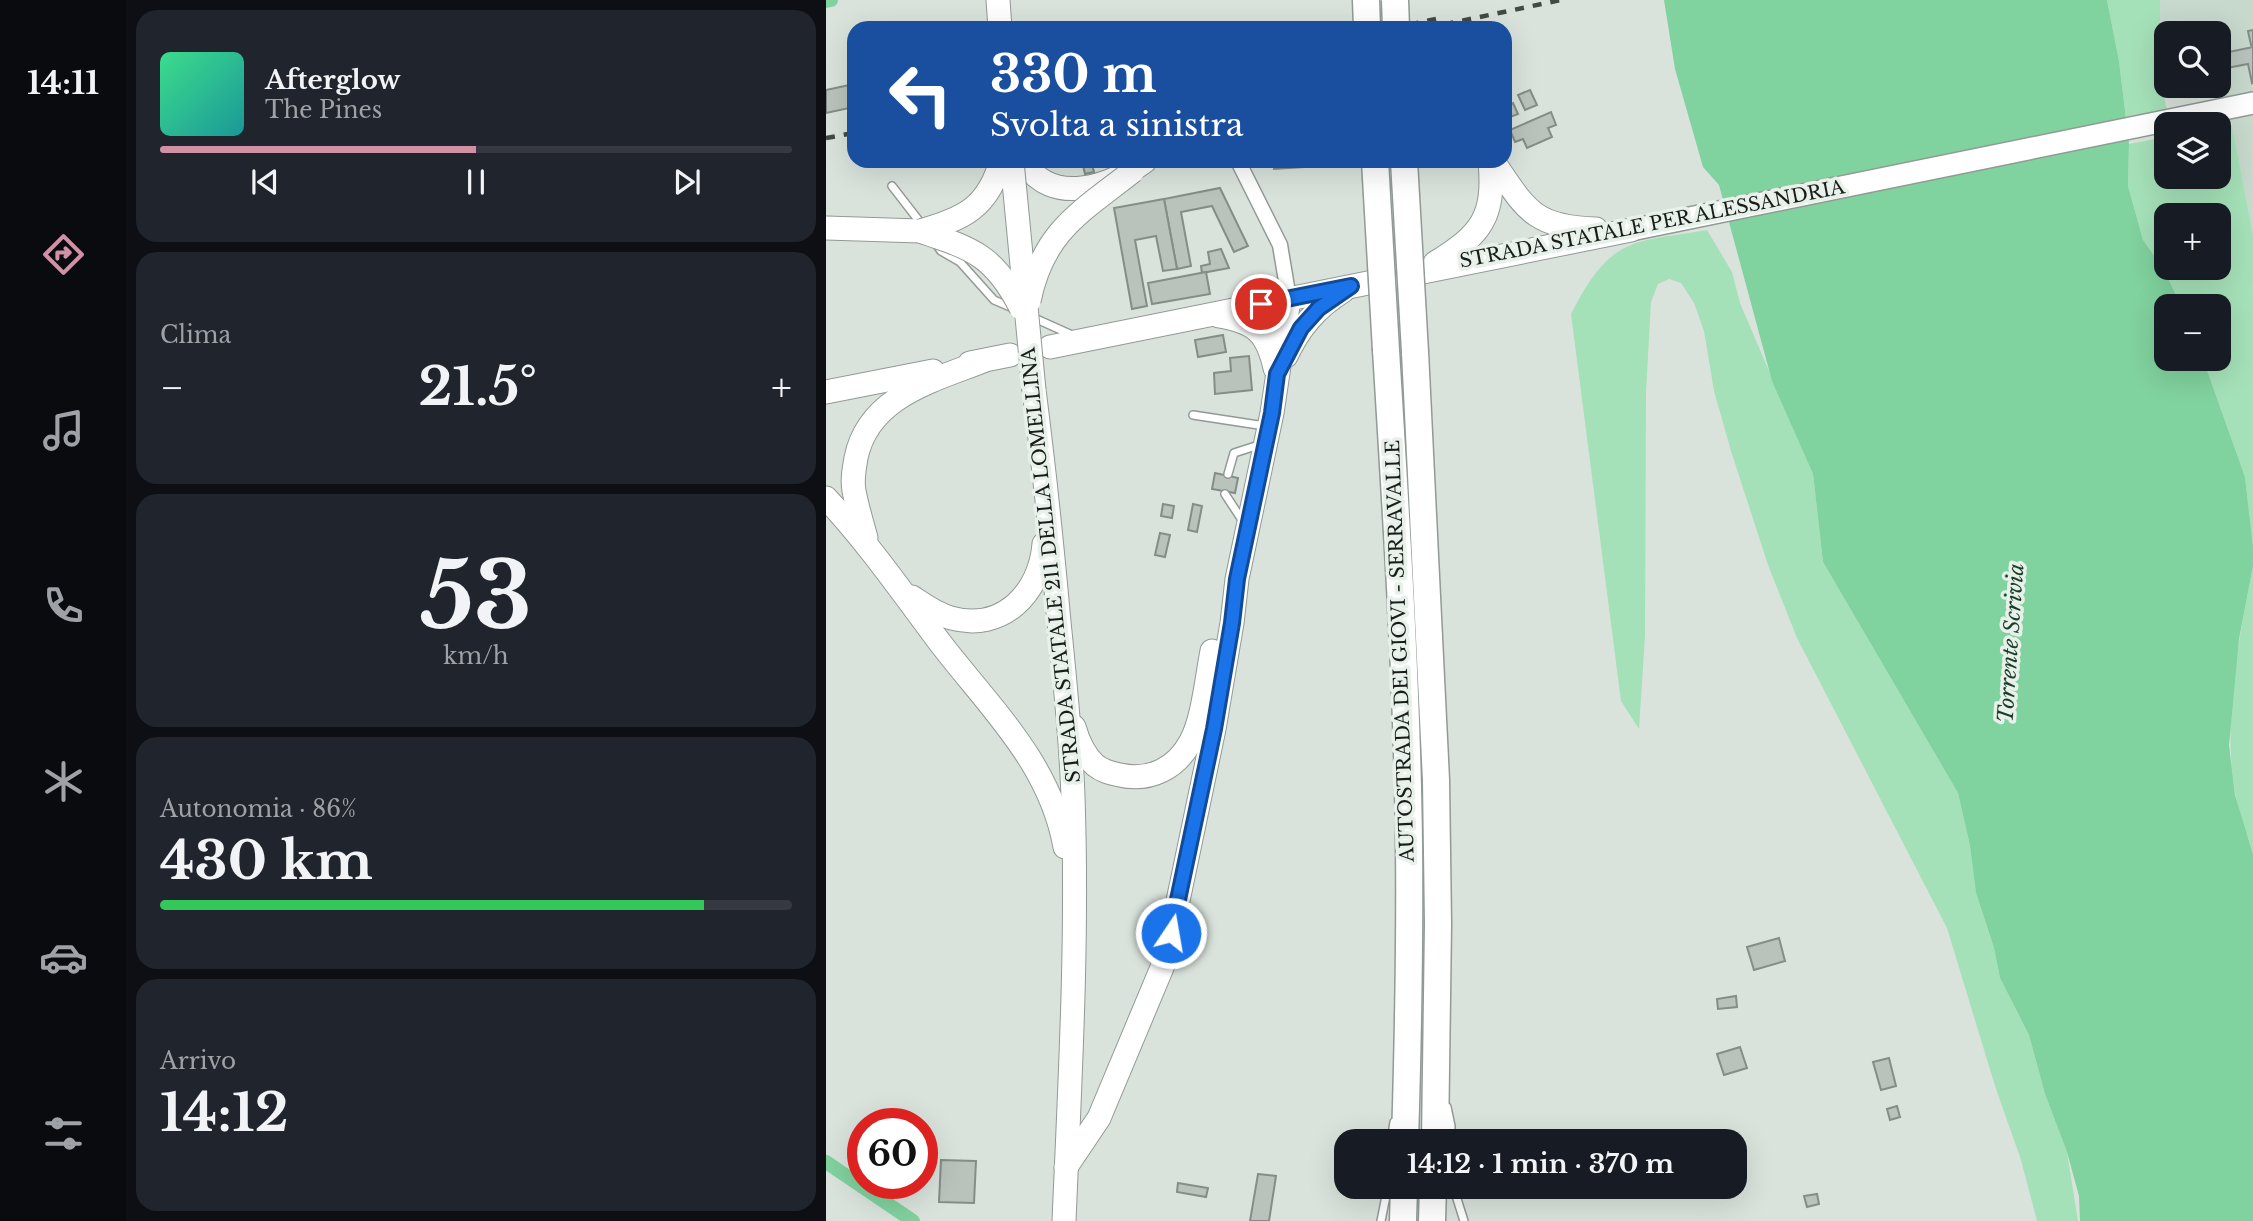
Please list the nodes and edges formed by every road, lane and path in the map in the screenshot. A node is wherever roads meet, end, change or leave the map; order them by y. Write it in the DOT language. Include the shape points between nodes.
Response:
graph roads {
  1 [pos="999,0"];
  2 [pos="1366,0"];
  3 [pos="1395,0"];
  4 [pos="1000,21"];
  5 [pos="1367,21"];
  6 [pos="1396,21"];
  7 [pos="2253,103"];
  8 [pos="998,168"];
  9 [pos="1013,168"];
  10 [pos="1031,168"];
  11 [pos="1135,168"];
  12 [pos="1136,168"];
  13 [pos="1241,168"];
  14 [pos="1375,168"];
  15 [pos="1404,168"];
  16 [pos="1491,168"];
  17 [pos="1496,168"];
  18 [pos="891,186"];
  19 [pos="826,228"];
  20 [pos="1631,230"];
  21 [pos="919,231"];
  22 [pos="1423,271"];
  23 [pos="1351,286"];
  24 [pos="1289,299"];
  25 [pos="1206,314"];
  26 [pos="1026,317"];
  27 [pos="1082,340"];
  28 [pos="1050,347"];
  29 [pos="1010,355"];
  30 [pos="983,361"];
  31 [pos="1277,374"];
  32 [pos="869,383"];
  33 [pos="826,387"];
  34 [pos="826,392"];
  35 [pos="1193,415"];
  36 [pos="1267,435"];
  37 [pos="1228,474"];
  38 [pos="1047,492"];
  39 [pos="1225,494"];
  40 [pos="826,498"];
  41 [pos="1247,528"];
  42 [pos="868,545"];
  43 [pos="1237,579"];
  44 [pos="901,589"];
  45 [pos="1068,712"];
  46 [pos="1074,902"];
  47 [pos="1437,1059"];
  48 [pos="1409,1060"];
  49 [pos="1394,1129"];
  50 [pos="1406,1129"];
  51 [pos="1434,1129"];
  52 [pos="1451,1129"];
  53 [pos="1066,1167"];
  54 [pos="1385,1199"];
  55 [pos="1404,1199"];
  56 [pos="1433,1199"];
  57 [pos="1457,1199"];
  58 [pos="1064,1221"];
  59 [pos="1381,1221"];
  60 [pos="1403,1221"];
  61 [pos="1432,1221"];
  62 [pos="1464,1221"];
  1 -- 4 [label="main road"];
  2 -- 5 [label="highway"];
  3 -- 6 [label="highway, bridge"];
  7 -- 20 [label="main road, STRADA STATALE PER ALESSANDRIA"];
  8 -- 21 [label="main road, bridge" via="988,192 965,216"];
  9 -- 26 [label="main road, STRADA STATALE 211 DELLA LOMELLINA, bridge"];
  10 -- 11 [label="main road, bridge" via="1052,185 1079,189 1098,186"];
  12 -- 26 [label="main road, bridge" via="1061,229 1033,283"];
  13 -- 24 [label="street" via="1280,246"];
  14 -- 48 [label="highway, AUTOSTRADA DEI GIOVI - SERRAVALLE, bridge" via="1408,803"];
  15 -- 47 [label="highway, AUTOSTRADA DEI GIOVI - SERRAVALLE, bridge" via="1436,779"];
  16 -- 22 [label="main road" via="1486,217 1467,242"];
  17 -- 20 [label="main road" via="1518,200 1546,221 1578,229"];
  18 -- 27 [label="lane" via="941,251 960,262 994,300"];
  19 -- 21 [label="main road"];
  20 -- 22 [label="main road, STRADA STATALE PER ALESSANDRIA"];
  21 -- 26 [label="main road, bridge" via="965,246 990,262"];
  22 -- 23 [label="main road, STRADA STATALE PER ALESSANDRIA"];
  23 -- 24 [label="main road, STRADA STATALE PER ALESSANDRIA"];
  23 -- 31 [label="main road" via="1319,308 1301,328"];
  24 -- 25 [label="main road, STRADA STATALE PER ALESSANDRIA"];
  24 -- 31 [label="main road"];
  25 -- 27 [label="main road, STRADA STATALE PER ALESSANDRIA"];
  25 -- 31 [label="main road" via="1255,327 1268,342"];
  26 -- 38 [label="main road, STRADA STATALE 211 DELLA LOMELLINA, bridge"];
  27 -- 28 [label="main road, STRADA STATALE PER ALESSANDRIA"];
  29 -- 30 [label="main road"];
  30 -- 32 [label="main road"];
  30 -- 42 [label="main road" via="893,400 866,429 858,447 853,488"];
  31 -- 36 [label="main road"];
  32 -- 33 [label="main road"];
  32 -- 34 [label="main road"];
  35 -- 36 [label="lane"];
  36 -- 37 [label="lane" via="1234,453"];
  36 -- 41 [label="main road"];
  38 -- 44 [label="main road" via="1041,567 1023,599 1009,610 990,618 951,618"];
  38 -- 45 [label="main road, STRADA STATALE 211 DELLA LOMELLINA"];
  39 -- 41 [label="lane"];
  40 -- 42 [label="main road"];
  41 -- 43 [label="main road"];
  42 -- 44 [label="main road"];
  43 -- 45 [label="main road" via="1214,642 1193,738 1169,767 1132,778 1107,773 1085,752"];
  43 -- 53 [label="main road" via="1214,729 1166,958 1099,1118"];
  44 -- 46 [label="main road" via="1041,775 1063,838"];
  45 -- 46 [label="main road, STRADA STATALE 211 DELLA LOMELLINA"];
  46 -- 53 [label="main road, STRADA STATALE 211 DELLA LOMELLINA"];
  47 -- 51 [label="highway, AUTOSTRADA DEI GIOVI - SERRAVALLE"];
  47 -- 52 [label="lane"];
  48 -- 49 [label="lane"];
  48 -- 50 [label="highway, AUTOSTRADA DEI GIOVI - SERRAVALLE"];
  53 -- 58 [label="main road, STRADA STATALE 211 DELLA LOMELLINA"];
  54 -- 59 [label="lane"];
  55 -- 60 [label="highway"];
  56 -- 61 [label="highway"];
  57 -- 62 [label="lane"];
}
